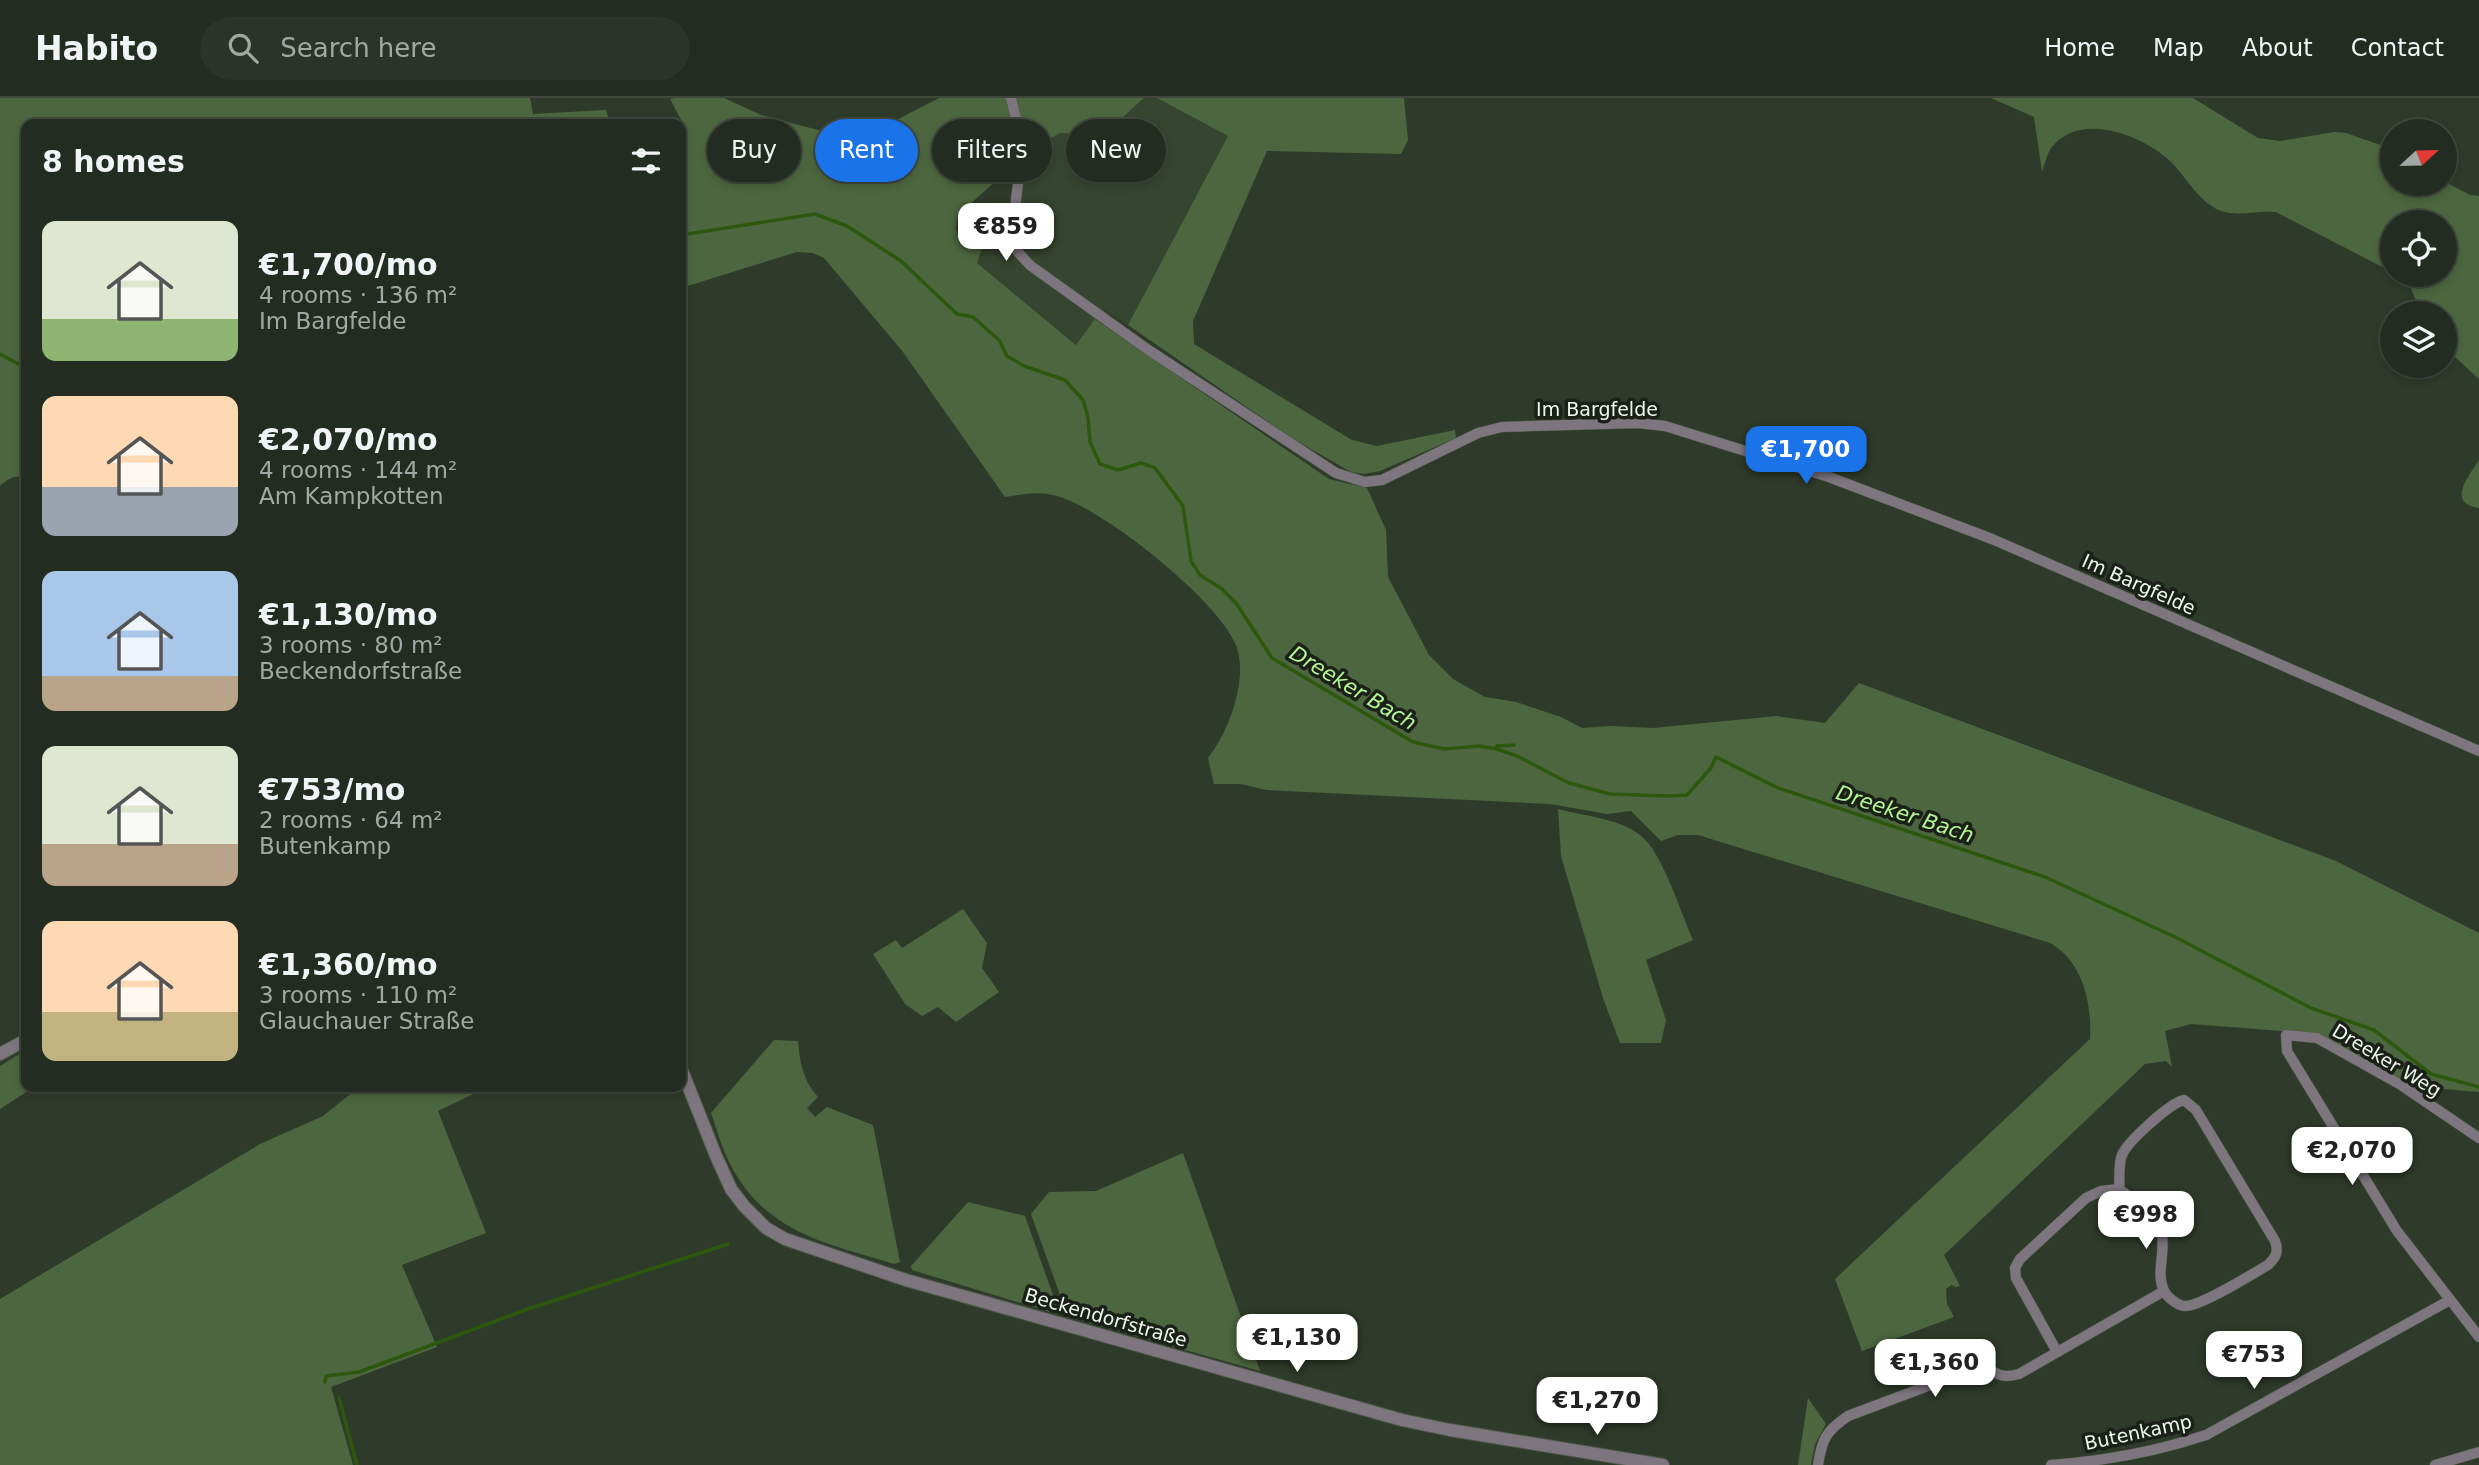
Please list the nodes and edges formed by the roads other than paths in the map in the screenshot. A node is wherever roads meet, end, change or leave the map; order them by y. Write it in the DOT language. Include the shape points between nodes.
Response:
graph roads {
  1 [pos="1011,98"];
  2 [pos="2479,751"];
  3 [pos="21,1043"];
  4 [pos="0,1054"];
  5 [pos="686,1081"];
  6 [pos="2479,1138"];
  7 [pos="2119,1189"];
  8 [pos="2164,1291"];
  9 [pos="2450,1300"];
  10 [pos="2479,1337"];
  11 [pos="2057,1352"];
  12 [pos="2479,1452"];
  13 [pos="1663,1465"];
  14 [pos="1818,1465"];
  15 [pos="2051,1465"];
  16 [pos="2435,1465"];
  1 -- 2 [label="street, Im Bargfelde" via="1021,139 1012,232 1012,244 1019,254 1147,349 1336,473 1365,482 1382,480 1478,433 1502,427 1665,426 1829,477 1992,539"];
  3 -- 4 [label="street"];
  5 -- 13 [label="street, Beckendorfstraße" via="732,1189 766,1228 795,1243 919,1284 1414,1423"];
  6 -- 9 [label="street, Dreeker Weg" via="2402,1086 2317,1038 2286,1035 2287,1051 2397,1231"];
  7 -- 8 [label="street" via="2161,1233"];
  7 -- 8 [label="street" via="2121,1156 2167,1108 2184,1100 2196,1110 2275,1241 2276,1258 2201,1302 2185,1306"];
  7 -- 11 [label="street" via="2086,1198 2015,1268 2016,1278"];
  8 -- 11 [label="street"];
  9 -- 10 [label="street"];
  9 -- 15 [label="street, Butenkamp" via="2206,1435 2131,1456"];
  11 -- 14 [label="street" via="2019,1374 1996,1375 1987,1367 1978,1367 1848,1416 1824,1436"];
  12 -- 16 [label="street"];
}
